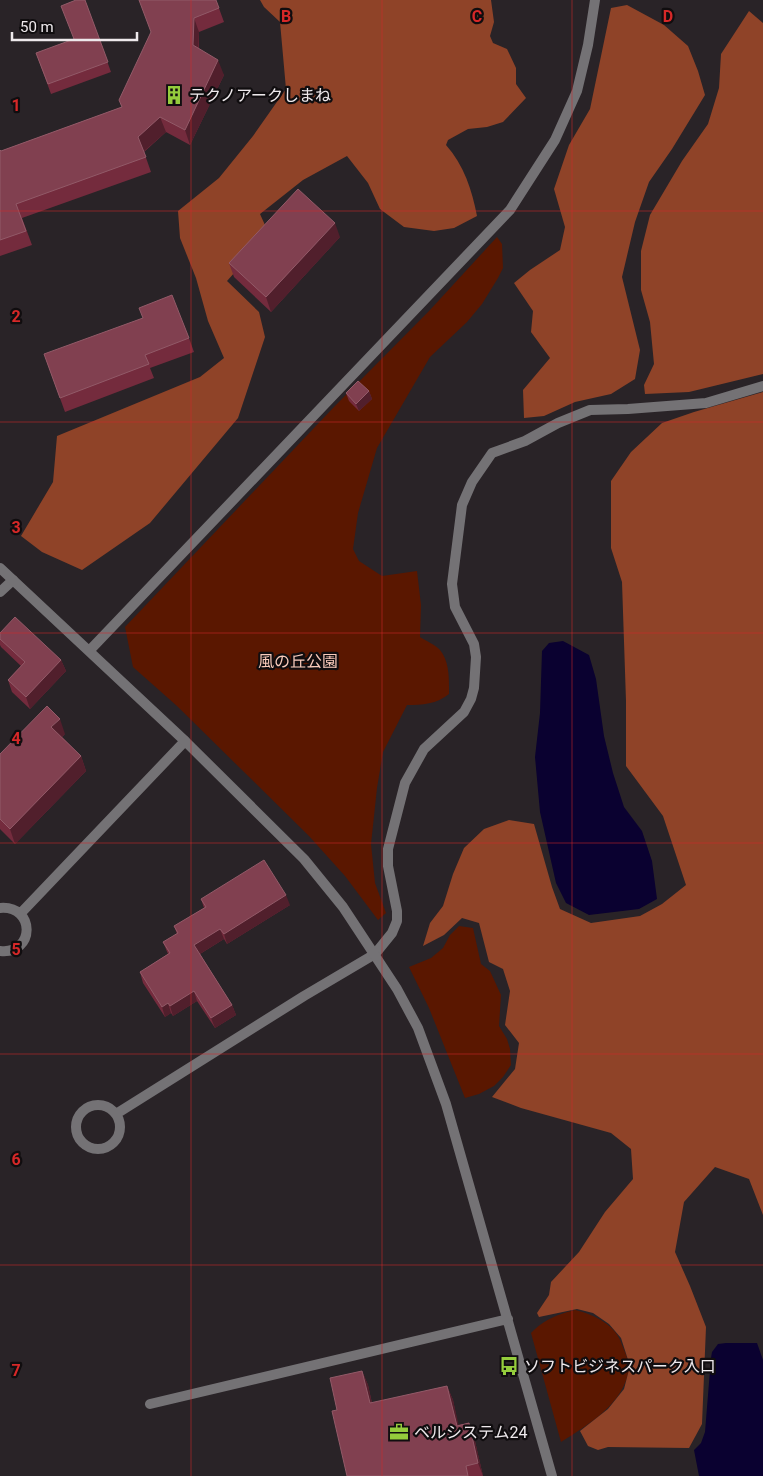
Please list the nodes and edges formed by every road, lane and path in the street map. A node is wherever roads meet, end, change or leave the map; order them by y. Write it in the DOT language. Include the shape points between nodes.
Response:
graph roads {
  1 [pos="595,0"];
  2 [pos="763,386"];
  3 [pos="0,568"];
  4 [pos="13,580"];
  5 [pos="0,592"];
  6 [pos="90,650"];
  7 [pos="185,740"];
  8 [pos="0,908"];
  9 [pos="20,914"];
  10 [pos="0,951"];
  11 [pos="374,954"];
  12 [pos="116,1114"];
  13 [pos="508,1319"];
  14 [pos="150,1404"];
  15 [pos="552,1476"];
  1 -- 6 [label="street" via="577,91 555,140 510,210"];
  2 -- 11 [label="street" via="706,403 590,410 492,453 472,482 462,505 452,584 455,607 474,644 474,688 464,712 424,749 405,783 388,849 396,921 392,932"];
  3 -- 4 [label="street"];
  4 -- 5 [label="street"];
  4 -- 6 [label="street"];
  6 -- 7 [label="street"];
  7 -- 9 [label="street"];
  7 -- 11 [label="street" via="304,860 343,907"];
  8 -- 9 [label="street"];
  9 -- 10 [label="street" via="27,927 24,941 13,950"];
  11 -- 12 [label="street"];
  11 -- 13 [label="street" via="418,1028 432,1063"];
  12 -- 12 [label="street" via="120,1132 112,1143 99,1149 80,1140 77,1120 86,1108 101,1105"];
  13 -- 14 [label="street"];
  13 -- 15 [label="street"];
}
